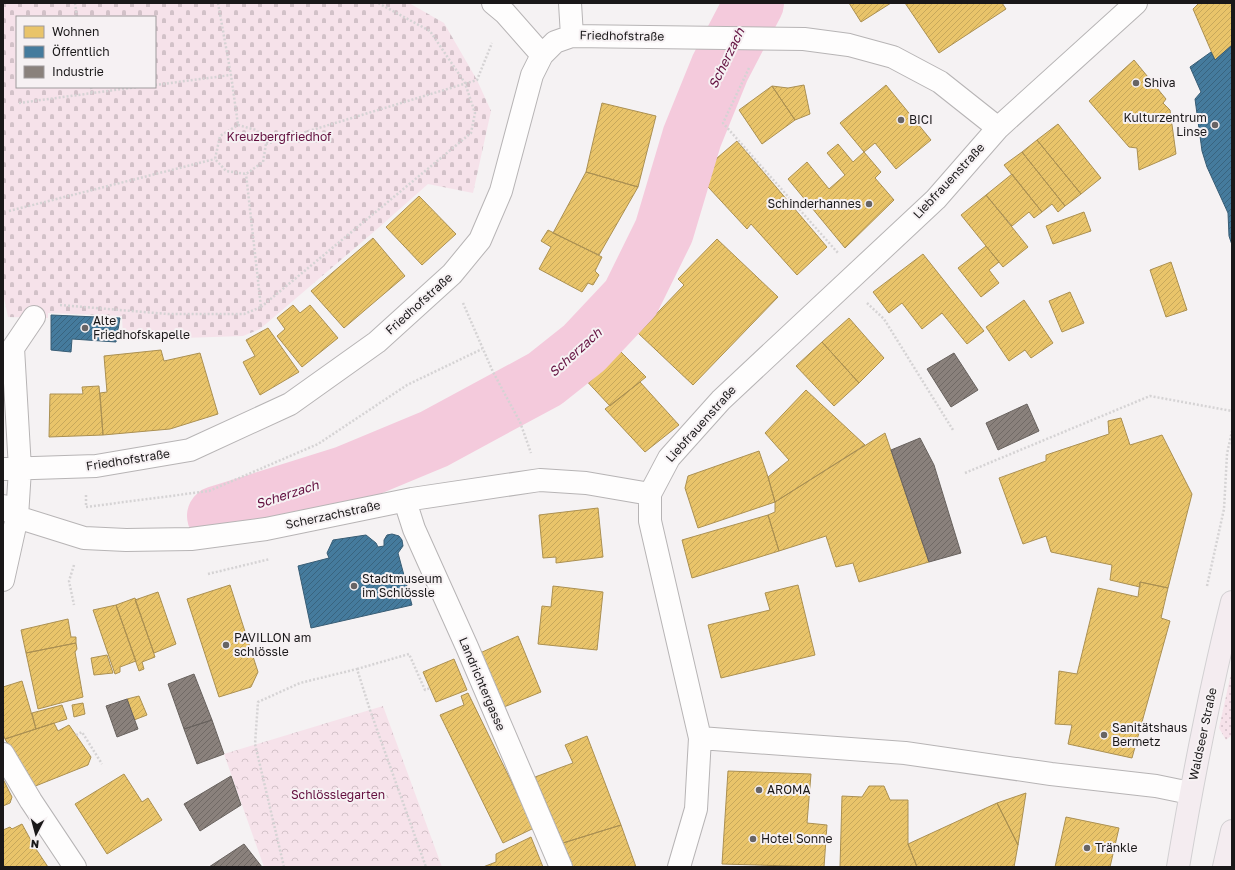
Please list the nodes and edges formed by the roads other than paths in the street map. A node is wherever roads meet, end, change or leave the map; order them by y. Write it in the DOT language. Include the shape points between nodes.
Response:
graph roads {
  1 [pos="570,3"];
  2 [pos="1136,3"];
  3 [pos="499,8"];
  4 [pos="572,36"];
  5 [pos="542,55"];
  6 [pos="998,128"];
  7 [pos="34,317"];
  8 [pos="11,469"];
  9 [pos="650,494"];
  10 [pos="405,501"];
  11 [pos="10,512"];
  12 [pos="3,580"];
  13 [pos="1232,602"];
  14 [pos="700,738"];
  15 [pos="3,754"];
  16 [pos="1190,793"];
  17 [pos="1232,831"];
  18 [pos="75,867"];
  19 [pos="561,867"];
  20 [pos="679,867"];
  21 [pos="1178,867"];
  22 [pos="1224,867"];
  1 -- 4 [label="street"];
  2 -- 6 [label="street, Liebfrauenstraße"];
  3 -- 5 [label="street"];
  4 -- 5 [label="street, Friedhofstraße" via="555,42"];
  4 -- 6 [label="street, Friedhofstraße" via="760,38 849,45 893,57 940,82"];
  5 -- 8 [label="street, Friedhofstraße" via="532,75 501,191 480,240 452,274 377,342 290,404 190,450 96,466"];
  6 -- 9 [label="street, Liebfrauenstraße" via="936,199 721,400 669,458"];
  7 -- 8 [label="street" via="13,348"];
  8 -- 11 [label="street"];
  9 -- 10 [label="street, Scherzachstraße" via="586,483 540,480"];
  9 -- 14 [label="street, Liebfrauenstraße" via="650,521"];
  10 -- 11 [label="street, Scherzachstraße" via="274,528 191,539 84,538"];
  10 -- 19 [label="street, Landrichtergasse" via="414,529"];
  11 -- 12 [label="street"];
  13 -- 16 [label="main road, Waldseer Straße"];
  14 -- 16 [label="street" via="905,753 1156,786"];
  14 -- 20 [label="street, Liebfrauenstraße" via="696,809"];
  15 -- 18 [label="street"];
  16 -- 21 [label="main road, Waldseer Straße"];
  17 -- 22 [label="main road"];
}
